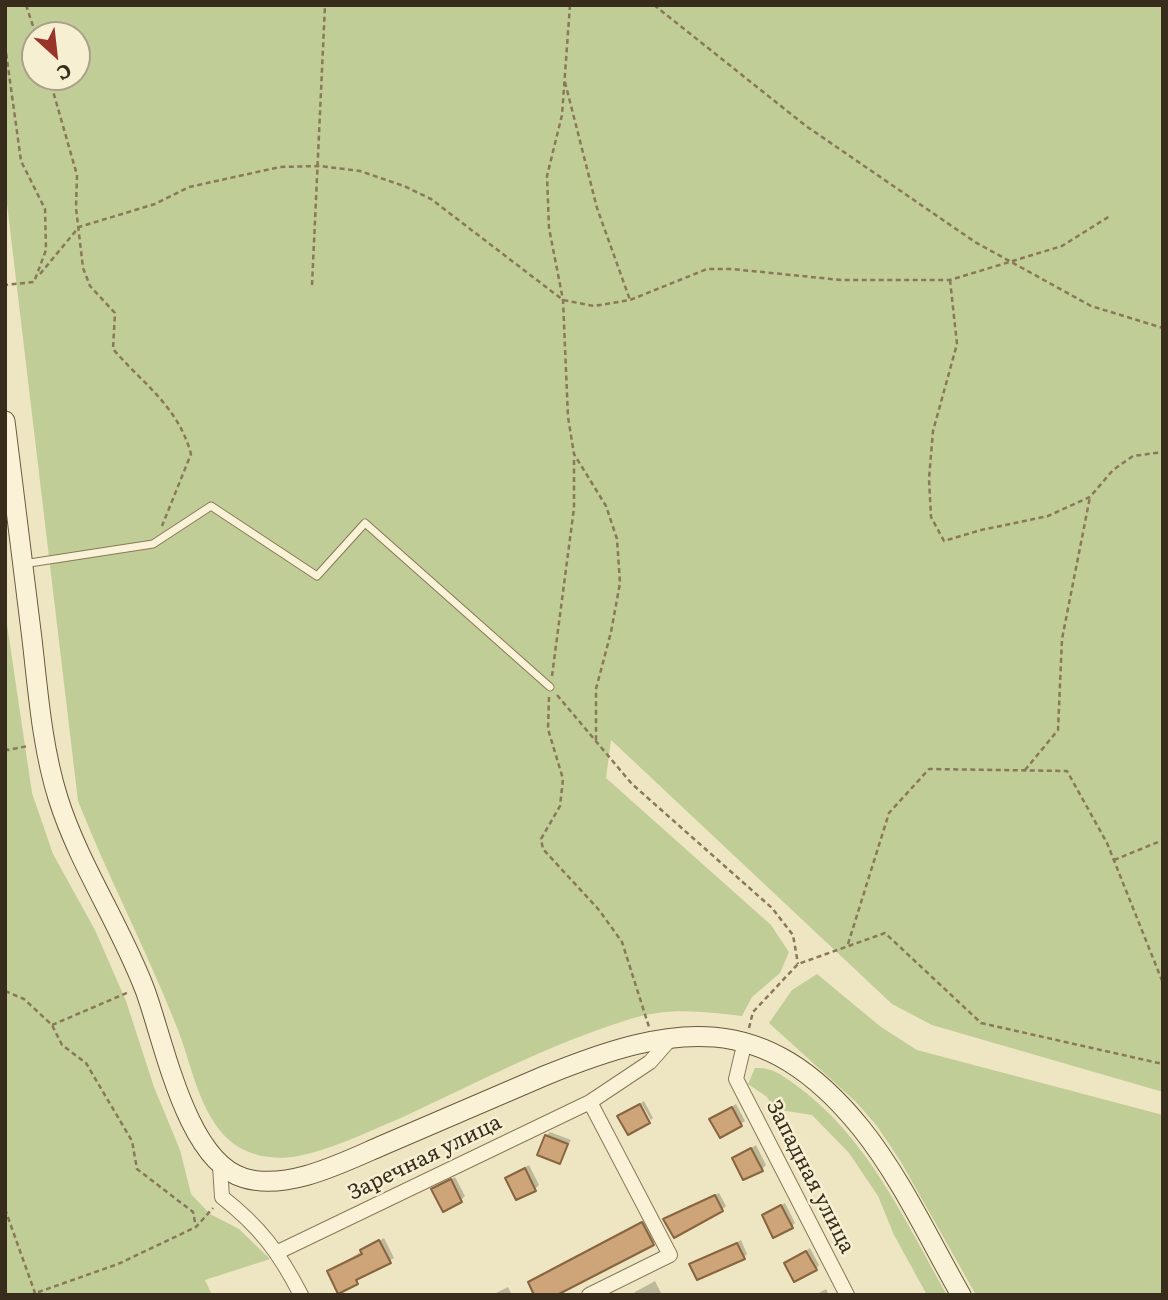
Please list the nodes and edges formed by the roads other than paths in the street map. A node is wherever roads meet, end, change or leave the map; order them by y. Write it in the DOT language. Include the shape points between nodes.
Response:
graph roads {
  1 [pos="5,421"];
  2 [pos="22,564"];
  3 [pos="550,687"];
  4 [pos="674,1036"];
  5 [pos="745,1041"];
  6 [pos="590,1102"];
  7 [pos="220,1166"];
  8 [pos="278,1252"];
  9 [pos="301,1295"];
  10 [pos="589,1295"];
  11 [pos="847,1295"];
  12 [pos="961,1295"];
  1 -- 2 [label="main road"];
  2 -- 3 [label="lane" via="153,544 211,506 317,576 365,523"];
  2 -- 7 [label="main road" via="57,794 80,857 144,985 198,1136"];
  4 -- 5 [label="main road"];
  4 -- 6 [label="street, Заречная улица" via="650,1062"];
  4 -- 7 [label="main road" via="602,1053 336,1165 281,1180 245,1179"];
  5 -- 11 [label="street, Западная улица" via="736,1079"];
  5 -- 12 [label="main road" via="792,1064 841,1104 884,1160"];
  6 -- 8 [label="street, Заречная улица"];
  6 -- 10 [label="street" via="670,1255"];
  7 -- 8 [label="street" via="222,1197 251,1220"];
  8 -- 9 [label="street"];
}
